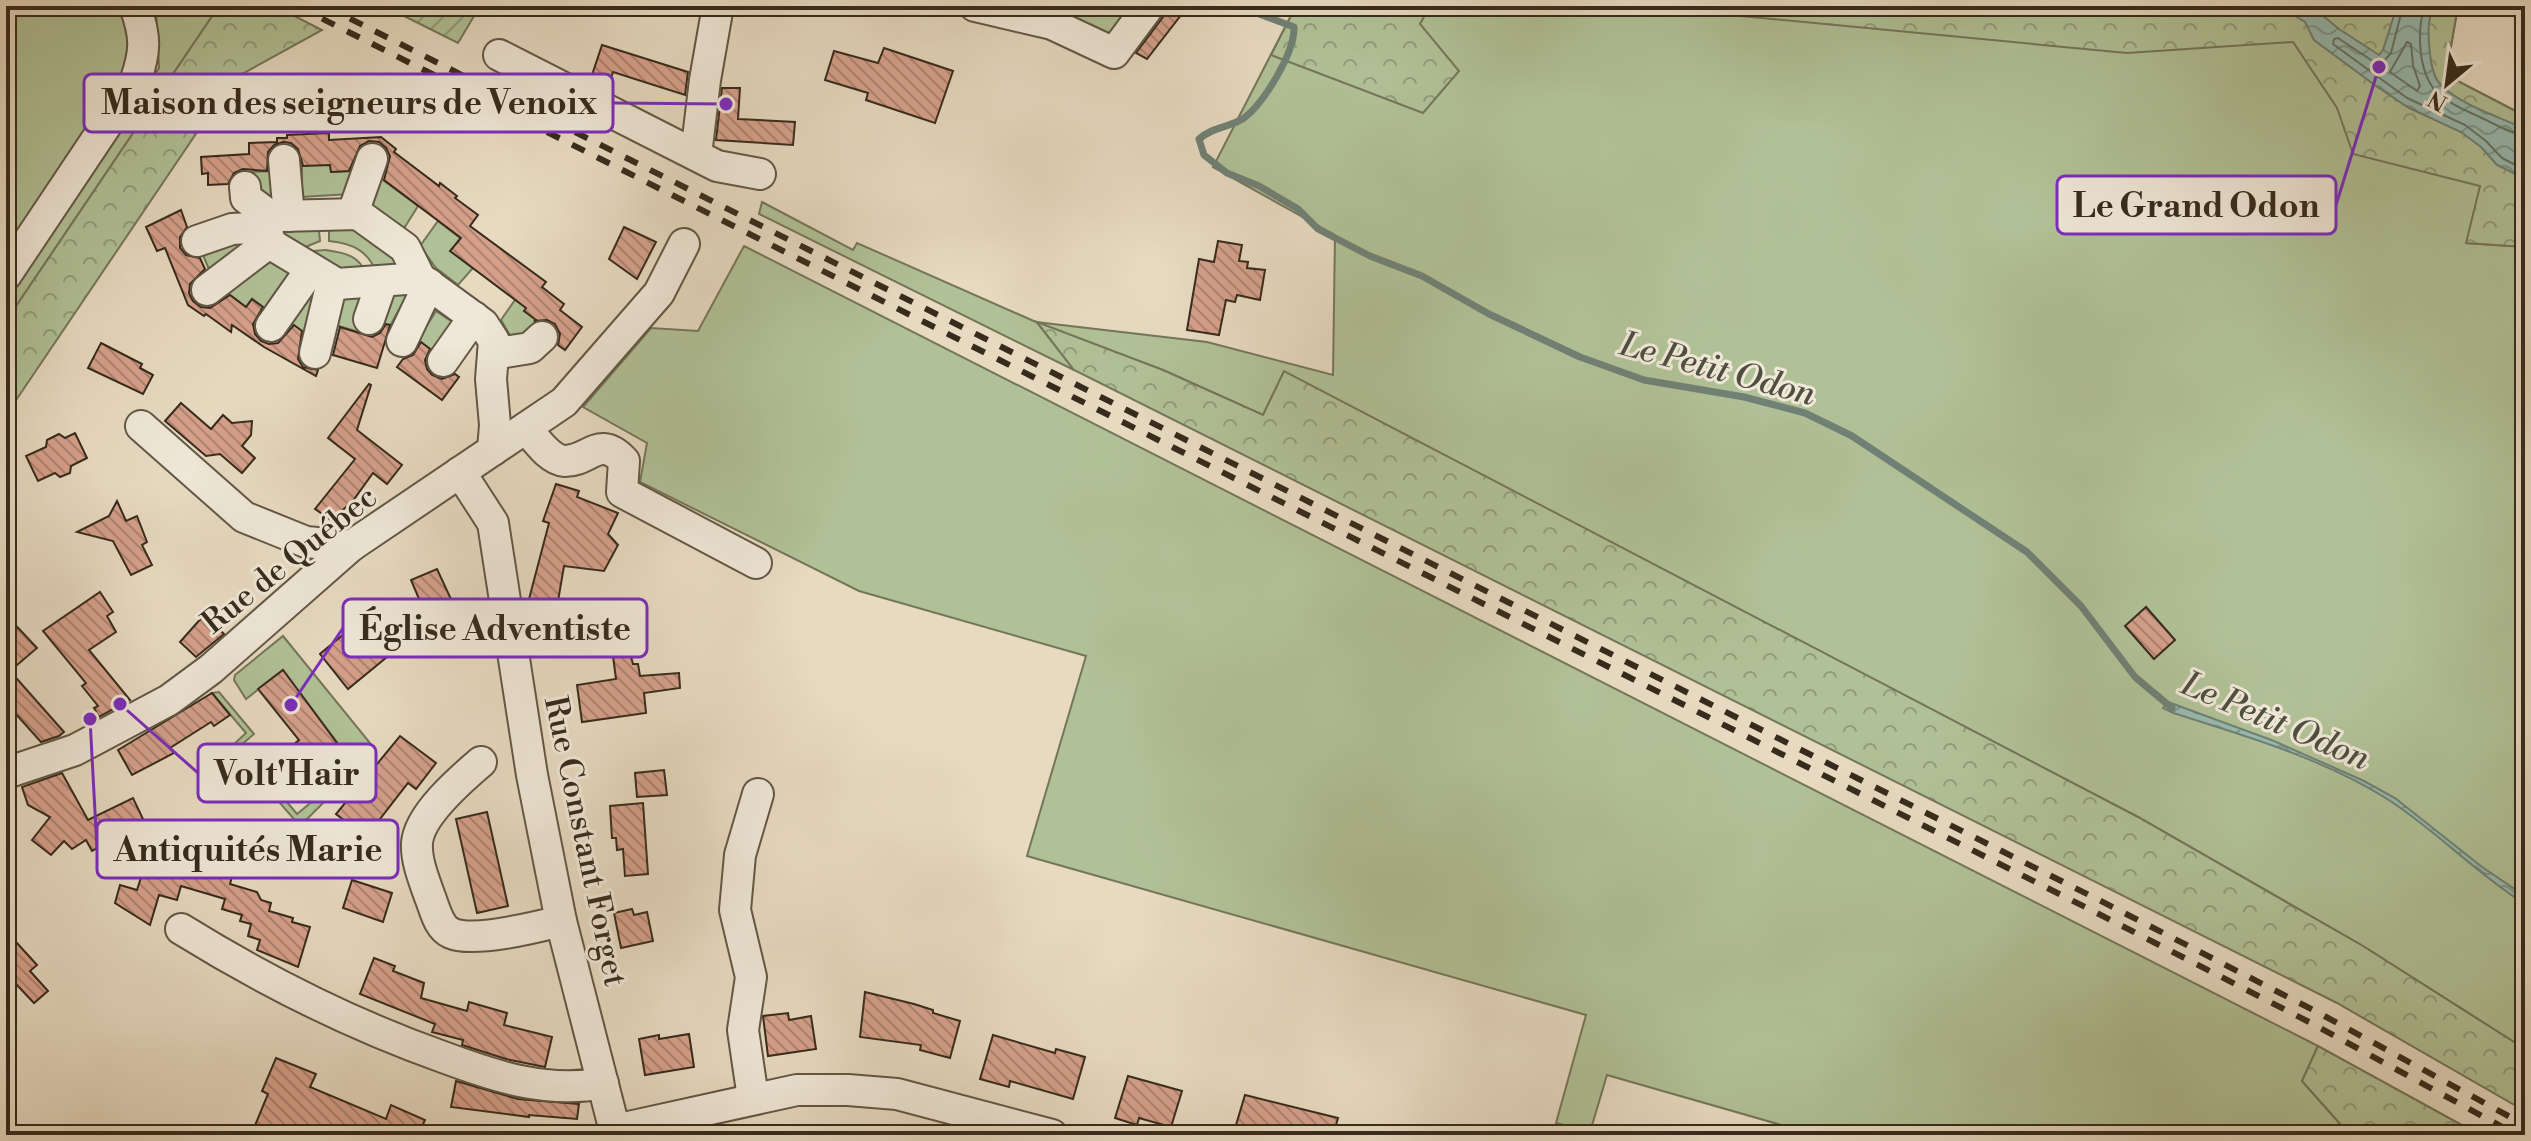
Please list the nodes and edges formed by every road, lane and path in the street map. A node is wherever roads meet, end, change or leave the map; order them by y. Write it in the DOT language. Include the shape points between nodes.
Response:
graph roads {
  1 [pos="135,6"];
  2 [pos="718,6"];
  3 [pos="975,6"];
  4 [pos="1149,6"];
  5 [pos="499,55"];
  6 [pos="696,155"];
  7 [pos="372,159"];
  8 [pos="284,160"];
  9 [pos="760,174"];
  10 [pos="245,187"];
  11 [pos="353,213"];
  12 [pos="275,226"];
  13 [pos="30,238"];
  14 [pos="197,241"];
  15 [pos="684,244"];
  16 [pos="6,260"];
  17 [pos="6,275"];
  18 [pos="322,275"];
  19 [pos="424,281"];
  20 [pos="382,282"];
  21 [pos="207,290"];
  22 [pos="474,317"];
  23 [pos="369,319"];
  24 [pos="271,326"];
  25 [pos="542,337"];
  26 [pos="402,341"];
  27 [pos="315,353"];
  28 [pos="493,354"];
  29 [pos="443,361"];
  30 [pos="141,426"];
  31 [pos="526,428"];
  32 [pos="493,450"];
  33 [pos="460,472"];
  34 [pos="351,546"];
  35 [pos="756,563"];
  36 [pos="481,762"];
  37 [pos="6,773"];
  38 [pos="758,794"];
  39 [pos="561,921"];
  40 [pos="181,929"];
  41 [pos="603,1083"];
  42 [pos="753,1098"];
  43 [pos="616,1132"];
  44 [pos="1052,1135"];
  1 -- 13 [label="street" via="145,43 135,82"];
  2 -- 6 [label="street"];
  3 -- 4 [label="street" via="1052,24 1114,53"];
  5 -- 6 [label="street"];
  6 -- 9 [label="street" via="717,166"];
  7 -- 11 [label="street"];
  8 -- 12 [label="street"];
  10 -- 12 [label="street" via="246,198"];
  11 -- 12 [label="street"];
  11 -- 19 [label="street" via="405,248"];
  12 -- 14 [label="street" via="232,229"];
  12 -- 18 [label="street"];
  12 -- 21 [label="street"];
  13 -- 16 [label="street"];
  13 -- 17 [label="street"];
  15 -- 31 [label="street, Rue de Québec" via="659,293 564,402"];
  18 -- 20 [label="street"];
  18 -- 24 [label="street"];
  18 -- 27 [label="street"];
  19 -- 20 [label="street"];
  19 -- 22 [label="street"];
  19 -- 26 [label="street"];
  20 -- 23 [label="street"];
  22 -- 28 [label="street" via="490,332"];
  22 -- 29 [label="street"];
  25 -- 28 [label="street" via="530,348"];
  28 -- 32 [label="street"];
  30 -- 34 [label="street" via="244,517 306,542"];
  31 -- 32 [label="street, Rue de Québec"];
  31 -- 35 [label="street" via="553,457 566,461 601,448 615,452 624,461 622,492"];
  32 -- 33 [label="street, Rue de Québec"];
  33 -- 34 [label="street, Rue de Québec"];
  33 -- 39 [label="street, Rue Constant Forget" via="493,523"];
  34 -- 37 [label="street, Rue de Québec" via="169,700 75,750"];
  36 -- 39 [label="street" via="440,800 417,840 420,866 442,925 461,935 514,932"];
  38 -- 42 [label="street" via="740,855 735,910 751,977 743,1030"];
  39 -- 41 [label="street, Rue Constant Forget"];
  40 -- 41 [label="street" via="290,992 392,1039 533,1084 579,1088"];
  41 -- 43 [label="street, Rue Constant Forget"];
  42 -- 43 [label="street"];
  42 -- 44 [label="street" via="797,1090 897,1094"];
}
